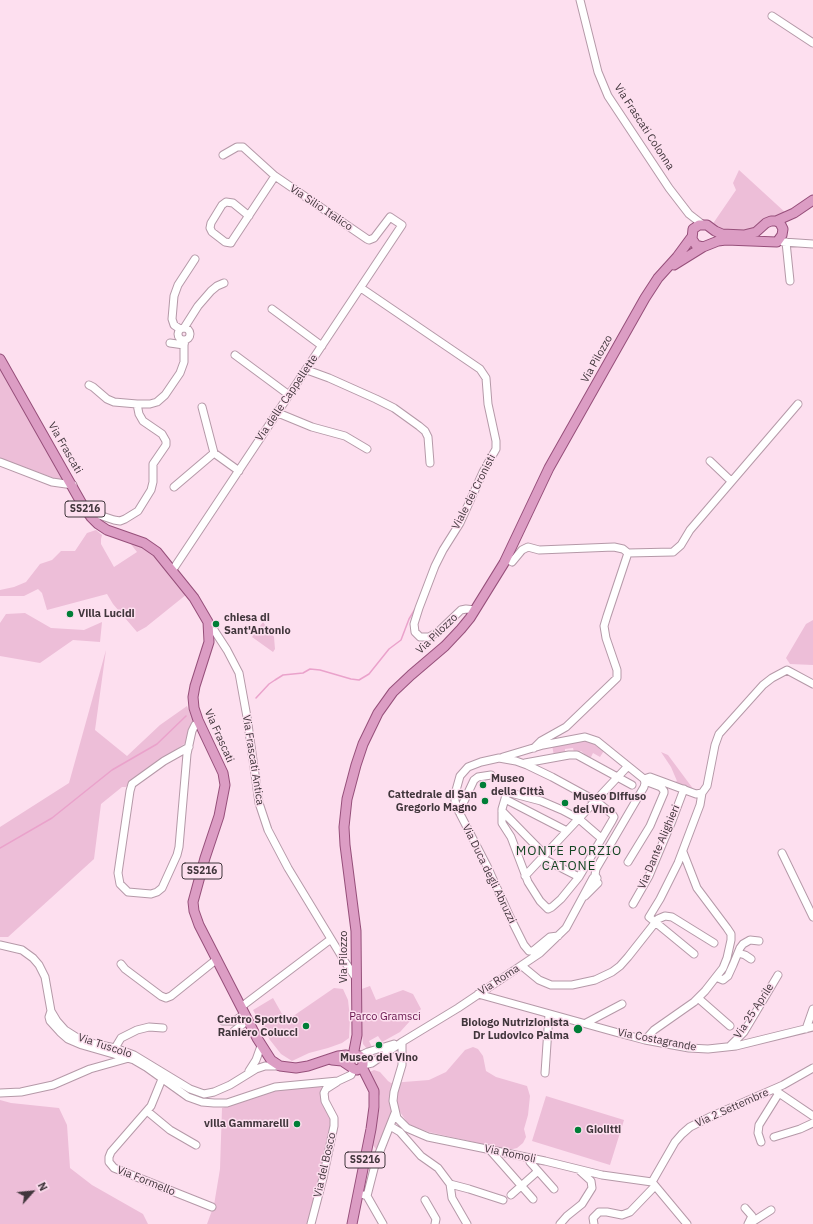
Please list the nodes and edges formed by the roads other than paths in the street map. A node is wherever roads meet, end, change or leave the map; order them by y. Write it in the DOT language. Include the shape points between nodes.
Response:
graph roads {
  1 [pos="580,0"];
  2 [pos="772,16"];
  3 [pos="813,43"];
  4 [pos="223,155"];
  5 [pos="275,176"];
  6 [pos="813,200"];
  7 [pos="797,211"];
  8 [pos="689,214"];
  9 [pos="249,216"];
  10 [pos="776,221"];
  11 [pos="702,224"];
  12 [pos="402,225"];
  13 [pos="783,230"];
  14 [pos="692,235"];
  15 [pos="782,242"];
  16 [pos="802,242"];
  17 [pos="813,244"];
  18 [pos="703,247"];
  19 [pos="195,260"];
  20 [pos="660,276"];
  21 [pos="790,281"];
  22 [pos="224,283"];
  23 [pos="361,288"];
  24 [pos="272,309"];
  25 [pos="182,328"];
  26 [pos="184,342"];
  27 [pos="170,343"];
  28 [pos="322,346"];
  29 [pos="235,355"];
  30 [pos="0,359"];
  31 [pos="306,370"];
  32 [pos="89,385"];
  33 [pos="289,395"];
  34 [pos="137,404"];
  35 [pos="798,404"];
  36 [pos="202,407"];
  37 [pos="278,413"];
  38 [pos="367,449"];
  39 [pos="214,453"];
  40 [pos="710,461"];
  41 [pos="0,462"];
  42 [pos="430,463"];
  43 [pos="239,471"];
  44 [pos="731,482"];
  45 [pos="73,485"];
  46 [pos="174,487"];
  47 [pos="91,517"];
  48 [pos="628,554"];
  49 [pos="507,559"];
  50 [pos="172,571"];
  51 [pos="475,610"];
  52 [pos="208,622"];
  53 [pos="813,684"];
  54 [pos="199,723"];
  55 [pos="189,747"];
  56 [pos="534,748"];
  57 [pos="499,758"];
  58 [pos="524,764"];
  59 [pos="628,766"];
  60 [pos="491,775"];
  61 [pos="618,777"];
  62 [pos="644,780"];
  63 [pos="632,785"];
  64 [pos="684,789"];
  65 [pos="702,793"];
  66 [pos="505,800"];
  67 [pos="596,801"];
  68 [pos="502,811"];
  69 [pos="459,812"];
  70 [pos="579,819"];
  71 [pos="567,831"];
  72 [pos="601,838"];
  73 [pos="683,852"];
  74 [pos="782,853"];
  75 [pos="543,857"];
  76 [pos="628,862"];
  77 [pos="525,876"];
  78 [pos="578,877"];
  79 [pos="633,904"];
  80 [pos="813,917"];
  81 [pos="655,923"];
  82 [pos="558,936"];
  83 [pos="331,939"];
  84 [pos="759,941"];
  85 [pos="714,943"];
  86 [pos="0,945"];
  87 [pos="738,953"];
  88 [pos="694,954"];
  89 [pos="217,959"];
  90 [pos="751,959"];
  91 [pos="121,964"];
  92 [pos="522,966"];
  93 [pos="778,975"];
  94 [pos="716,977"];
  95 [pos="356,978"];
  96 [pos="478,994"];
  97 [pos="698,998"];
  98 [pos="622,1004"];
  99 [pos="813,1009"];
  100 [pos="51,1011"];
  101 [pos="245,1014"];
  102 [pos="549,1014"];
  103 [pos="223,1021"];
  104 [pos="586,1023"];
  105 [pos="730,1026"];
  106 [pos="163,1028"];
  107 [pos="809,1028"];
  108 [pos="234,1031"];
  109 [pos="644,1040"];
  110 [pos="402,1042"];
  111 [pos="261,1046"];
  112 [pos="730,1046"];
  113 [pos="115,1048"];
  114 [pos="129,1058"];
  115 [pos="357,1063"];
  116 [pos="280,1066"];
  117 [pos="813,1068"];
  118 [pos="248,1073"];
  119 [pos="545,1073"];
  120 [pos="162,1079"];
  121 [pos="338,1081"];
  122 [pos="776,1091"];
  123 [pos="0,1093"];
  124 [pos="147,1111"];
  125 [pos="395,1113"];
  126 [pos="813,1116"];
  127 [pos="813,1123"];
  128 [pos="390,1126"];
  129 [pos="774,1137"];
  130 [pos="761,1142"];
  131 [pos="196,1145"];
  132 [pos="489,1149"];
  133 [pos="530,1162"];
  134 [pos="578,1169"];
  135 [pos="538,1171"];
  136 [pos="450,1184"];
  137 [pos="653,1184"];
  138 [pos="521,1186"];
  139 [pos="554,1189"];
  140 [pos="363,1195"];
  141 [pos="511,1195"];
  142 [pos="533,1199"];
  143 [pos="425,1200"];
  144 [pos="504,1200"];
  145 [pos="212,1208"];
  146 [pos="745,1208"];
  147 [pos="772,1210"];
  148 [pos="311,1224"];
  149 [pos="352,1224"];
  150 [pos="383,1224"];
  151 [pos="435,1224"];
  152 [pos="468,1224"];
  153 [pos="560,1224"];
  154 [pos="594,1224"];
  155 [pos="687,1224"];
  156 [pos="749,1224"];
  1 -- 8 [label="street, Via Frascati Colonna" via="598,72 608,96"];
  2 -- 3 [label="street"];
  4 -- 5 [label="street" via="237,147 244,147"];
  5 -- 9 [label="street"];
  5 -- 12 [label="street, Via Silio Italico" via="368,240 374,238 390,217"];
  6 -- 7 [label="main road"];
  7 -- 10 [label="main road, Via Frascati Colonna"];
  7 -- 13 [label="main road"];
  8 -- 11 [label="street, Via Frascati Colonna"];
  8 -- 14 [label="street, Via Frascati Colonna"];
  9 -- 9 [label="street" via="233,203 226,202 210,228 229,244"];
  10 -- 11 [label="main road, Via Frascati Colonna" via="767,223 753,234 742,235 722,234"];
  10 -- 13 [label="main road" via="781,224"];
  11 -- 14 [label="main road" via="695,226"];
  12 -- 23 [label="street, Via delle Cappellette"];
  13 -- 15 [label="main road"];
  13 -- 16 [label="street"];
  14 -- 18 [label="main road" via="696,245"];
  14 -- 20 [label="main road, Via Pilozzo"];
  15 -- 16 [label="street"];
  15 -- 18 [label="main road" via="726,240"];
  15 -- 21 [label="street"];
  16 -- 17 [label="street"];
  18 -- 20 [label="main road, Via Pilozzo"];
  19 -- 25 [label="street" via="178,285 174,296 173,321 174,325"];
  20 -- 49 [label="main road, Via Pilozzo" via="549,468"];
  22 -- 25 [label="street" via="211,291"];
  23 -- 28 [label="street, Via delle Cappellette"];
  23 -- 51 [label="street, Viale dei Cronisti" via="480,369 486,378 496,447 462,519 435,566 414,624 415,632 420,637 429,637 461,610"];
  24 -- 28 [label="street"];
  25 -- 26 [label="street" via="177,332 178,337"];
  26 -- 27 [label="street"];
  26 -- 34 [label="street" via="184,359 179,376 165,395 155,403"];
  28 -- 31 [label="street, Via delle Cappellette"];
  29 -- 33 [label="street"];
  30 -- 45 [label="main road, Via Frascati / SS216"];
  31 -- 33 [label="street, Via delle Cappellette"];
  31 -- 42 [label="street" via="376,399 419,426 428,437"];
  32 -- 34 [label="street" via="110,401"];
  33 -- 37 [label="street, Via delle Cappellette"];
  34 -- 47 [label="street" via="143,421 162,434 166,441 153,464 151,490 138,511 125,519 120,521 99,515"];
  35 -- 44 [label="street"];
  36 -- 39 [label="street"];
  37 -- 38 [label="street" via="312,427 345,436"];
  37 -- 43 [label="street, Via delle Cappellette"];
  39 -- 43 [label="street"];
  39 -- 46 [label="street"];
  40 -- 44 [label="street"];
  41 -- 45 [label="street" via="52,482"];
  43 -- 50 [label="street, Via delle Cappellette"];
  44 -- 48 [label="street" via="690,530 682,545 673,552"];
  45 -- 47 [label="main road, Via Frascati / SS216"];
  47 -- 50 [label="main road, Via Frascati / SS216" via="107,530 148,546 160,555"];
  48 -- 49 [label="street" via="624,549 614,546 539,550 528,547 512,562"];
  48 -- 56 [label="street" via="604,626 618,670 617,678 568,725 540,741"];
  49 -- 51 [label="main road, Via Pilozzo"];
  50 -- 52 [label="main road, Via Frascati / SS216" via="196,601"];
  51 -- 95 [label="main road, Via Pilozzo" via="458,632 404,680 389,697 373,722 359,756 347,799 344,827 356,926"];
  52 -- 54 [label="main road, Via Frascati / SS216" via="209,642 193,694"];
  52 -- 83 [label="street, Via Frascati Antica" via="227,650 240,677 259,803 265,822 285,863"];
  53 -- 65 [label="street" via="787,670 762,685 719,734 707,786"];
  54 -- 55 [label="street" via="192,731"];
  54 -- 89 [label="main road, Via Frascati / SS216" via="225,782 220,812 193,902 197,920"];
  55 -- 55 [label="street" via="177,855 162,888 157,892 128,892 120,884 118,873 132,784"];
  56 -- 57 [label="street"];
  56 -- 59 [label="street" via="585,737 596,740"];
  57 -- 58 [label="street, Via Duca degli Abruzzi"];
  57 -- 69 [label="street, Via Duca degli Abruzzi" via="476,763 462,773 455,794"];
  58 -- 61 [label="street" via="577,755"];
  58 -- 67 [label="street, Via Duca degli Abruzzi"];
  59 -- 61 [label="street"];
  59 -- 62 [label="street"];
  60 -- 69 [label="street" via="475,779"];
  61 -- 63 [label="street"];
  61 -- 67 [label="street"];
  62 -- 64 [label="street" via="650,777"];
  62 -- 76 [label="street" via="661,787 664,795"];
  62 -- 82 [label="street, Via Roma" via="644,787 596,869 596,880"];
  64 -- 65 [label="street" via="696,794"];
  64 -- 79 [label="street, Via Dante Alighieri" via="648,879"];
  65 -- 73 [label="street" via="701,803"];
  66 -- 68 [label="street"];
  66 -- 70 [label="street" via="507,792 541,801"];
  66 -- 71 [label="street"];
  67 -- 70 [label="street"];
  67 -- 72 [label="street, Via Duca degli Abruzzi" via="614,817"];
  68 -- 75 [label="street"];
  68 -- 77 [label="street" via="502,823 511,837"];
  69 -- 82 [label="street, Via Duca degli Abruzzi" via="526,948 532,951 550,937"];
  70 -- 71 [label="street"];
  70 -- 72 [label="street"];
  71 -- 75 [label="street"];
  72 -- 78 [label="street"];
  73 -- 81 [label="street" via="649,918"];
  73 -- 94 [label="street" via="699,891 731,934 726,960"];
  74 -- 80 [label="street"];
  75 -- 77 [label="street"];
  75 -- 78 [label="street"];
  77 -- 78 [label="street" via="538,898 549,909"];
  81 -- 85 [label="street" via="662,916 670,916"];
  81 -- 88 [label="street"];
  81 -- 92 [label="street" via="623,962 612,972 592,981 572,985 551,985 539,980"];
  82 -- 92 [label="street, Via Roma"];
  83 -- 95 [label="street, Via Frascati Antica"];
  83 -- 101 [label="street"];
  84 -- 87 [label="street" via="748,941 740,947"];
  86 -- 100 [label="street, Via Tuscolo" via="22,950 40,965 45,977"];
  87 -- 90 [label="street"];
  87 -- 94 [label="street" via="726,978 721,980"];
  89 -- 91 [label="street" via="166,998"];
  89 -- 101 [label="main road, Via Frascati / SS216"];
  92 -- 96 [label="street, Via Roma"];
  93 -- 112 [label="street, Via 25 Aprile" via="744,1032"];
  94 -- 97 [label="street"];
  95 -- 115 [label="main road, Via Pilozzo"];
  96 -- 102 [label="street, Via Costagrande"];
  96 -- 110 [label="street, Via Roma"];
  97 -- 105 [label="street"];
  97 -- 109 [label="street"];
  98 -- 104 [label="street"];
  99 -- 107 [label="street"];
  100 -- 113 [label="street, Via Tuscolo" via="61,1026 76,1037"];
  100 -- 114 [label="street" via="50,1021 68,1039"];
  101 -- 103 [label="street" via="234,1021"];
  101 -- 108 [label="street"];
  101 -- 111 [label="main road, Via Frascati / SS216"];
  102 -- 104 [label="street, Via Costagrande"];
  102 -- 119 [label="street"];
  104 -- 109 [label="street, Via Costagrande"];
  106 -- 113 [label="street" via="149,1027 137,1030 121,1038"];
  107 -- 112 [label="street, Via Costagrande"];
  109 -- 112 [label="street, Via Costagrande" via="699,1049"];
  110 -- 115 [label="street" via="368,1052"];
  110 -- 115 [label="street" via="368,1065"];
  110 -- 125 [label="street" via="402,1067 394,1096"];
  111 -- 116 [label="main road, Via Frascati / SS216" via="269,1058"];
  111 -- 118 [label="street"];
  113 -- 118 [label="street, Via Tuscolo" via="144,1060 178,1083 200,1093 222,1090"];
  114 -- 120 [label="street"];
  114 -- 123 [label="street" via="90,1069 52,1085 21,1092"];
  115 -- 116 [label="main road, SS216" via="326,1060 300,1067"];
  115 -- 121 [label="street" via="353,1073"];
  115 -- 140 [label="main road, SS216" via="374,1096"];
  116 -- 118 [label="street" via="265,1066"];
  117 -- 122 [label="street, Via 2 Settembre"];
  120 -- 121 [label="street" via="188,1097 214,1103 231,1102 275,1087"];
  120 -- 124 [label="street, Via Formello"];
  121 -- 148 [label="street, Via del Bosco" via="325,1091 324,1098 332,1114 334,1126"];
  122 -- 126 [label="street"];
  122 -- 130 [label="street" via="759,1126"];
  122 -- 137 [label="street, Via 2 Settembre" via="707,1118 687,1129 671,1148"];
  124 -- 131 [label="street" via="170,1130"];
  124 -- 145 [label="street, Via Formello" via="111,1152 108,1159 111,1166"];
  125 -- 128 [label="street"];
  125 -- 132 [label="street, Via Romoli" via="404,1126 420,1135"];
  127 -- 129 [label="street"];
  128 -- 136 [label="street" via="400,1132"];
  128 -- 140 [label="street"];
  132 -- 134 [label="street, Via Romoli"];
  132 -- 138 [label="street"];
  133 -- 135 [label="street"];
  134 -- 137 [label="street, Via Romoli"];
  134 -- 153 [label="street" via="590,1180 592,1188 582,1204"];
  135 -- 138 [label="street"];
  135 -- 139 [label="street"];
  136 -- 144 [label="street"];
  136 -- 152 [label="street" via="452,1198"];
  137 -- 154 [label="street, Via 2 Settembre" via="630,1212 622,1215 599,1212 593,1218"];
  137 -- 155 [label="street"];
  138 -- 141 [label="street"];
  138 -- 142 [label="street"];
  140 -- 149 [label="main road, SS216"];
  140 -- 150 [label="street"];
  143 -- 151 [label="street" via="436,1219"];
  146 -- 156 [label="street" via="752,1216"];
  147 -- 156 [label="street"];
}
